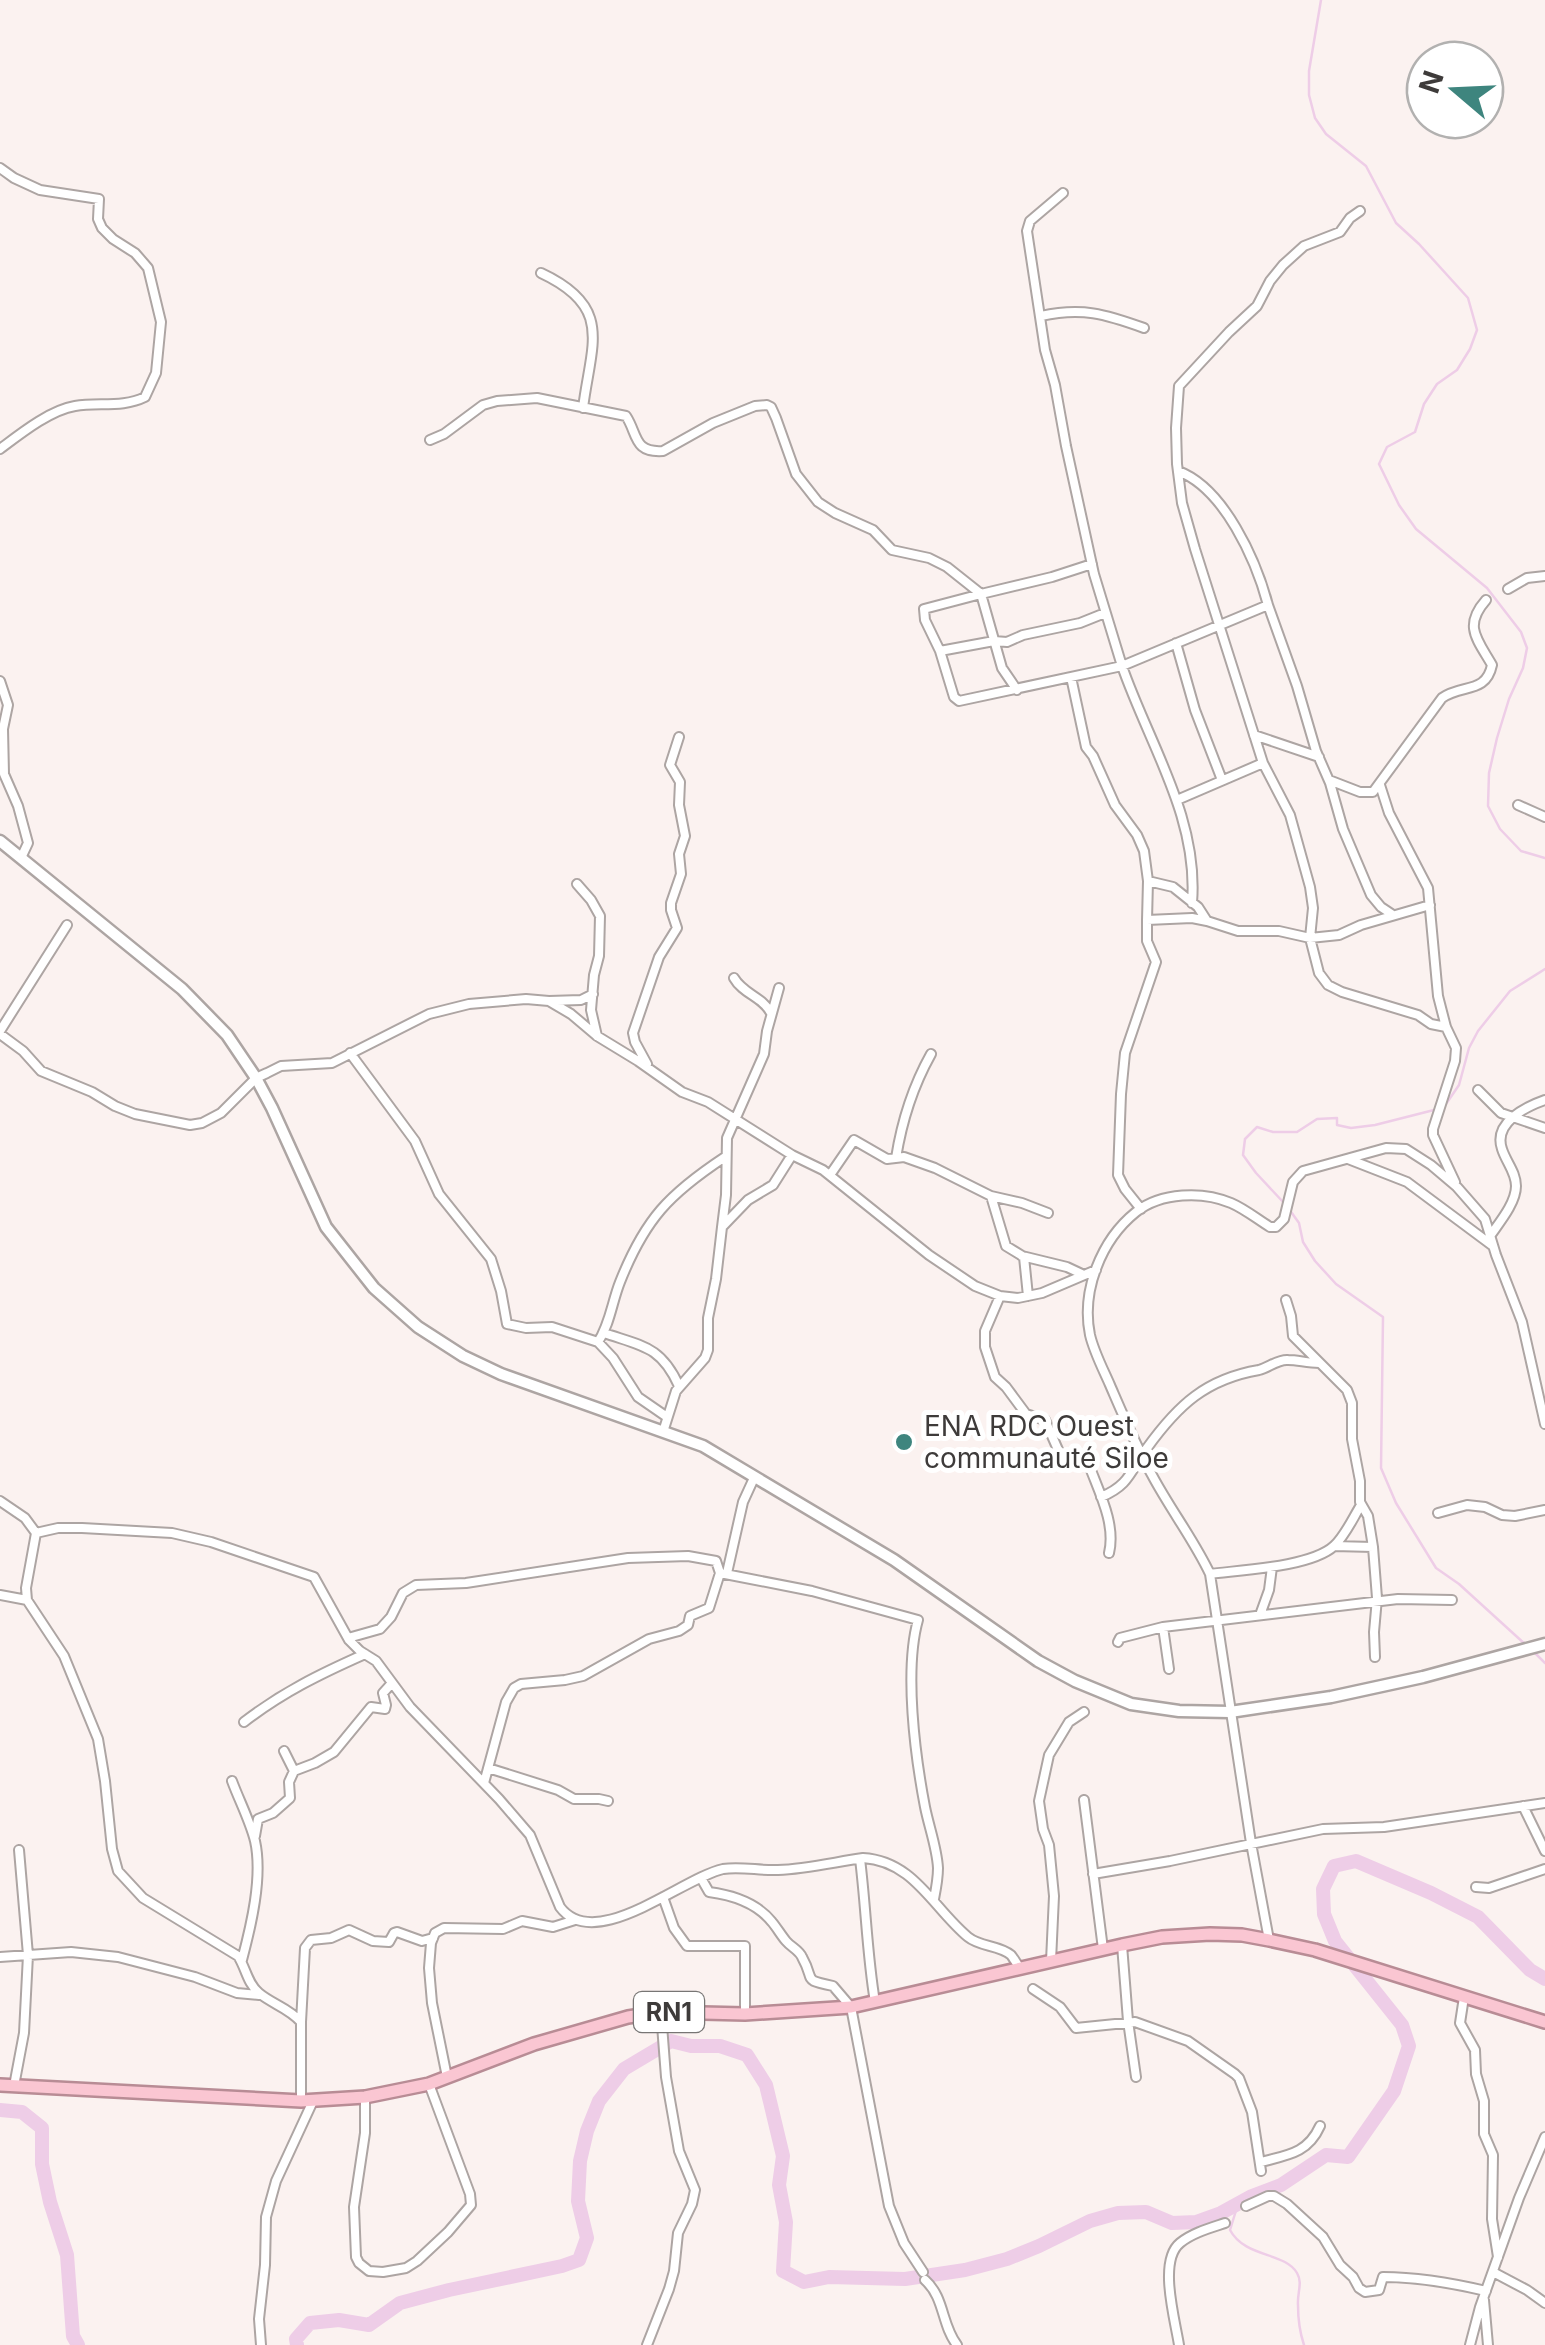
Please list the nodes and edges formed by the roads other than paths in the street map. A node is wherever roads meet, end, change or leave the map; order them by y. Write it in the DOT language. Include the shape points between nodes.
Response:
graph roads {
  1 [pos="0,168"];
  2 [pos="1063,193"];
  3 [pos="1360,211"];
  4 [pos="542,273"];
  5 [pos="1041,316"];
  6 [pos="1144,328"];
  7 [pos="582,408"];
  8 [pos="430,440"];
  9 [pos="0,449"];
  10 [pos="1178,470"];
  11 [pos="1092,564"];
  12 [pos="1545,576"];
  13 [pos="1508,589"];
  14 [pos="981,594"];
  15 [pos="1486,600"];
  16 [pos="1268,605"];
  17 [pos="1105,613"];
  18 [pos="1220,624"];
  19 [pos="994,641"];
  20 [pos="1176,643"];
  21 [pos="940,650"];
  22 [pos="1122,666"];
  23 [pos="1071,678"];
  24 [pos="0,681"];
  25 [pos="1017,690"];
  26 [pos="1254,735"];
  27 [pos="679,737"];
  28 [pos="1319,757"];
  29 [pos="1263,762"];
  30 [pos="1222,780"];
  31 [pos="1329,780"];
  32 [pos="1380,785"];
  33 [pos="1176,800"];
  34 [pos="1518,805"];
  35 [pos="1545,816"];
  36 [pos="0,842"];
  37 [pos="21,858"];
  38 [pos="1148,881"];
  39 [pos="576,884"];
  40 [pos="1192,902"];
  41 [pos="1430,905"];
  42 [pos="1393,915"];
  43 [pos="1147,920"];
  44 [pos="1206,920"];
  45 [pos="68,925"];
  46 [pos="1310,938"];
  47 [pos="734,978"];
  48 [pos="779,988"];
  49 [pos="593,994"];
  50 [pos="550,1001"];
  51 [pos="771,1013"];
  52 [pos="1446,1027"];
  53 [pos="0,1032"];
  54 [pos="597,1036"];
  55 [pos="350,1052"];
  56 [pos="931,1054"];
  57 [pos="650,1069"];
  58 [pos="256,1078"];
  59 [pos="1478,1090"];
  60 [pos="1545,1100"];
  61 [pos="737,1118"];
  62 [pos="1513,1118"];
  63 [pos="1545,1128"];
  64 [pos="792,1154"];
  65 [pos="726,1157"];
  66 [pos="896,1158"];
  67 [pos="1347,1159"];
  68 [pos="830,1175"];
  69 [pos="1457,1187"];
  70 [pos="990,1196"];
  71 [pos="1141,1209"];
  72 [pos="1048,1213"];
  73 [pos="722,1227"];
  74 [pos="1490,1236"];
  75 [pos="1493,1246"];
  76 [pos="1022,1256"];
  77 [pos="1096,1270"];
  78 [pos="1084,1275"];
  79 [pos="1000,1296"];
  80 [pos="1028,1296"];
  81 [pos="1286,1300"];
  82 [pos="604,1333"];
  83 [pos="598,1342"];
  84 [pos="1319,1363"];
  85 [pos="679,1386"];
  86 [pos="668,1417"];
  87 [pos="1545,1424"];
  88 [pos="664,1432"];
  89 [pos="1142,1455"];
  90 [pos="754,1478"];
  91 [pos="1101,1497"];
  92 [pos="0,1501"];
  93 [pos="1361,1506"];
  94 [pos="1545,1510"];
  95 [pos="1438,1513"];
  96 [pos="36,1532"];
  97 [pos="1334,1546"];
  98 [pos="1373,1547"];
  99 [pos="1109,1553"];
  100 [pos="1272,1566"];
  101 [pos="724,1573"];
  102 [pos="1210,1574"];
  103 [pos="0,1596"];
  104 [pos="27,1600"];
  105 [pos="1452,1600"];
  106 [pos="1377,1602"];
  107 [pos="1260,1615"];
  108 [pos="1216,1620"];
  109 [pos="1164,1627"];
  110 [pos="348,1638"];
  111 [pos="1118,1642"];
  112 [pos="1545,1644"];
  113 [pos="365,1654"];
  114 [pos="1375,1657"];
  115 [pos="1169,1669"];
  116 [pos="392,1683"];
  117 [pos="1084,1712"];
  118 [pos="1230,1712"];
  119 [pos="244,1722"];
  120 [pos="284,1751"];
  121 [pos="488,1768"];
  122 [pos="294,1771"];
  123 [pos="232,1781"];
  124 [pos="484,1783"];
  125 [pos="1084,1800"];
  126 [pos="608,1801"];
  127 [pos="1545,1803"];
  128 [pos="1523,1806"];
  129 [pos="255,1840"];
  130 [pos="1251,1843"];
  131 [pos="18,1850"];
  132 [pos="1545,1851"];
  133 [pos="860,1859"];
  134 [pos="1545,1869"];
  135 [pos="1093,1874"];
  136 [pos="701,1878"];
  137 [pos="1476,1887"];
  138 [pos="663,1897"];
  139 [pos="934,1900"];
  140 [pos="575,1920"];
  141 [pos="433,1938"];
  142 [pos="1269,1940"];
  143 [pos="1122,1945"];
  144 [pos="1103,1950"];
  145 [pos="28,1955"];
  146 [pos="0,1957"];
  147 [pos="242,1960"];
  148 [pos="1051,1962"];
  149 [pos="1020,1968"];
  150 [pos="1033,1990"];
  151 [pos="262,1996"];
  152 [pos="1464,1998"];
  153 [pos="875,2002"];
  154 [pos="851,2008"];
  155 [pos="661,2012"];
  156 [pos="746,2014"];
  157 [pos="1128,2021"];
  158 [pos="302,2022"];
  159 [pos="1545,2022"];
  160 [pos="447,2077"];
  161 [pos="1136,2077"];
  162 [pos="429,2084"];
  163 [pos="0,2085"];
  164 [pos="14,2086"];
  165 [pos="365,2097"];
  166 [pos="307,2101"];
  167 [pos="1320,2126"];
  168 [pos="1545,2137"];
  169 [pos="1246,2206"];
  170 [pos="1225,2223"];
  171 [pos="1498,2258"];
  172 [pos="1492,2272"];
  173 [pos="1485,2293"];
  174 [pos="1545,2303"];
  175 [pos="261,2345"];
  176 [pos="647,2345"];
  177 [pos="957,2345"];
  178 [pos="1179,2345"];
  179 [pos="1470,2345"];
  180 [pos="1488,2345"];
  1 -- 9 [label="street" via="40,190 99,199 99,224 148,268 161,328 156,373 145,397 70,407"];
  2 -- 5 [label="street" via="1028,226"];
  3 -- 10 [label="street" via="1340,232 1304,246 1283,265 1257,306 1179,386"];
  4 -- 7 [label="street" via="575,293 590,315 594,344"];
  5 -- 6 [label="street" via="1090,311"];
  5 -- 11 [label="street"];
  7 -- 8 [label="street" via="529,397 482,404"];
  7 -- 14 [label="street" via="626,416 635,439 656,452 713,422 771,407 796,474 818,502 872,530 892,550 947,567"];
  10 -- 16 [label="street" via="1223,507"];
  10 -- 18 [label="street"];
  11 -- 14 [label="street"];
  11 -- 17 [label="street"];
  12 -- 13 [label="street"];
  14 -- 19 [label="street"];
  14 -- 21 [label="street" via="924,609"];
  15 -- 32 [label="street" via="1472,625 1492,665 1490,675 1442,698"];
  16 -- 18 [label="street"];
  16 -- 28 [label="street"];
  17 -- 19 [label="street"];
  17 -- 22 [label="street"];
  18 -- 20 [label="street"];
  18 -- 26 [label="street"];
  19 -- 21 [label="street"];
  19 -- 25 [label="street"];
  20 -- 22 [label="street"];
  20 -- 30 [label="street"];
  21 -- 25 [label="street" via="956,700"];
  22 -- 23 [label="street"];
  22 -- 33 [label="street"];
  23 -- 25 [label="street"];
  23 -- 38 [label="street" via="1086,747 1137,835"];
  24 -- 37 [label="street" via="8,705 4,774 28,843"];
  26 -- 28 [label="street"];
  26 -- 29 [label="street"];
  27 -- 57 [label="street" via="670,765 680,782 685,836 671,904 677,928 659,957 633,1033"];
  28 -- 31 [label="street"];
  29 -- 30 [label="street"];
  29 -- 46 [label="street" via="1290,815 1310,887"];
  30 -- 33 [label="street"];
  31 -- 32 [label="street" via="1368,793"];
  31 -- 42 [label="street" via="1371,895"];
  32 -- 41 [label="street" via="1426,880"];
  33 -- 40 [label="street" via="1194,869"];
  34 -- 35 [label="street"];
  36 -- 37 [label="main road"];
  37 -- 58 [label="main road" via="182,989 227,1035"];
  38 -- 40 [label="street"];
  38 -- 43 [label="street"];
  39 -- 49 [label="street" via="600,916"];
  40 -- 44 [label="street"];
  41 -- 42 [label="street"];
  41 -- 52 [label="street"];
  42 -- 46 [label="street"];
  43 -- 44 [label="street"];
  43 -- 71 [label="street" via="1156,962 1124,1058 1117,1163 1120,1182"];
  44 -- 46 [label="street" via="1238,931"];
  45 -- 53 [label="street"];
  46 -- 52 [label="street" via="1328,985"];
  47 -- 51 [label="street"];
  48 -- 51 [label="street"];
  49 -- 50 [label="street"];
  49 -- 54 [label="street"];
  50 -- 54 [label="street"];
  50 -- 55 [label="street" via="450,1008"];
  51 -- 61 [label="street" via="766,1050"];
  52 -- 69 [label="street" via="1456,1054 1433,1128"];
  53 -- 58 [label="street" via="41,1071 168,1122 202,1124"];
  54 -- 57 [label="street"];
  55 -- 58 [label="street" via="332,1063 280,1066"];
  55 -- 83 [label="street" via="415,1141 439,1194 494,1265 508,1324 552,1327"];
  56 -- 66 [label="street" via="907,1102"];
  57 -- 61 [label="street"];
  58 -- 88 [label="main road" via="326,1227 374,1288 418,1328 501,1374"];
  59 -- 62 [label="street"];
  60 -- 62 [label="street"];
  61 -- 64 [label="street"];
  61 -- 65 [label="street"];
  62 -- 63 [label="street"];
  62 -- 74 [label="street" via="1500,1141 1516,1190"];
  64 -- 68 [label="street"];
  64 -- 73 [label="street" via="773,1185"];
  65 -- 73 [label="street"];
  65 -- 82 [label="street" via="651,1220 620,1281"];
  66 -- 68 [label="street" via="854,1140"];
  66 -- 70 [label="street" via="935,1168"];
  67 -- 69 [label="street" via="1406,1149"];
  67 -- 71 [label="street" via="1298,1175 1276,1227 1230,1202 1203,1196"];
  67 -- 75 [label="street" via="1407,1182"];
  68 -- 79 [label="street" via="929,1255"];
  69 -- 74 [label="street" via="1485,1219"];
  70 -- 72 [label="street"];
  70 -- 76 [label="street" via="1007,1247"];
  71 -- 77 [label="street" via="1116,1234"];
  73 -- 85 [label="street" via="706,1354"];
  74 -- 75 [label="street"];
  75 -- 87 [label="street" via="1522,1322"];
  76 -- 78 [label="street"];
  76 -- 80 [label="street"];
  77 -- 78 [label="street"];
  77 -- 89 [label="street" via="1089,1292 1091,1336"];
  78 -- 80 [label="street"];
  79 -- 80 [label="street"];
  79 -- 91 [label="street" via="984,1331 995,1377 1024,1413 1045,1420 1060,1452 1086,1462"];
  81 -- 84 [label="street" via="1293,1336"];
  82 -- 83 [label="street"];
  82 -- 85 [label="street" via="655,1352"];
  83 -- 86 [label="street" via="638,1398"];
  84 -- 89 [label="street" via="1286,1360 1219,1381 1169,1419"];
  84 -- 93 [label="street" via="1351,1399"];
  85 -- 86 [label="street"];
  86 -- 88 [label="street"];
  88 -- 90 [label="main road" via="703,1446"];
  89 -- 91 [label="street" via="1119,1490"];
  89 -- 102 [label="street"];
  90 -- 101 [label="street"];
  90 -- 118 [label="main road" via="894,1560 1038,1662 1084,1686 1130,1704"];
  91 -- 99 [label="street"];
  92 -- 96 [label="street"];
  93 -- 97 [label="street"];
  93 -- 98 [label="street"];
  94 -- 95 [label="street" via="1515,1516 1467,1505"];
  96 -- 104 [label="street"];
  96 -- 110 [label="street" via="172,1533 306,1573"];
  97 -- 98 [label="street"];
  97 -- 100 [label="street"];
  98 -- 106 [label="street"];
  100 -- 102 [label="street"];
  100 -- 107 [label="street"];
  101 -- 110 [label="street" via="716,1562 688,1556 628,1558 416,1585 380,1629"];
  101 -- 121 [label="street" via="710,1608 690,1616 680,1631 649,1639 583,1676 514,1688"];
  101 -- 139 [label="street" via="918,1620 911,1672 917,1753 938,1868"];
  102 -- 108 [label="street"];
  103 -- 104 [label="street"];
  104 -- 147 [label="street" via="64,1656 98,1738 118,1871 143,1898"];
  105 -- 106 [label="street"];
  106 -- 107 [label="street"];
  106 -- 114 [label="street"];
  107 -- 108 [label="street"];
  108 -- 109 [label="street"];
  108 -- 118 [label="street"];
  109 -- 111 [label="street"];
  109 -- 115 [label="street"];
  110 -- 113 [label="street"];
  112 -- 118 [label="main road" via="1331,1698"];
  113 -- 116 [label="street"];
  113 -- 119 [label="street" via="302,1682"];
  116 -- 122 [label="street" via="383,1694 385,1709 371,1707 334,1752"];
  116 -- 124 [label="street"];
  117 -- 148 [label="street" via="1049,1755 1039,1800 1054,1896"];
  118 -- 130 [label="street"];
  120 -- 122 [label="street"];
  121 -- 124 [label="street"];
  121 -- 126 [label="street" via="574,1800"];
  122 -- 129 [label="street" via="289,1799 258,1819"];
  123 -- 129 [label="street"];
  124 -- 140 [label="street" via="530,1836 560,1906"];
  125 -- 135 [label="street"];
  127 -- 128 [label="street"];
  128 -- 130 [label="street"];
  128 -- 132 [label="street"];
  129 -- 147 [label="street"];
  130 -- 135 [label="street"];
  130 -- 142 [label="street"];
  131 -- 145 [label="street"];
  133 -- 136 [label="street" via="722,1870"];
  133 -- 139 [label="street" via="897,1868"];
  133 -- 153 [label="street"];
  134 -- 137 [label="street"];
  135 -- 144 [label="street"];
  136 -- 138 [label="street"];
  136 -- 154 [label="street" via="710,1892 768,1917 801,1954 812,1980 831,1984"];
  138 -- 140 [label="street" via="607,1921"];
  138 -- 156 [label="street" via="687,1946 744,1946"];
  139 -- 149 [label="street" via="972,1940 1009,1953"];
  140 -- 141 [label="street" via="553,1927 522,1921 503,1930 444,1928"];
  141 -- 158 [label="street" via="397,1932 388,1942 373,1941 349,1930 310,1940"];
  141 -- 160 [label="street" via="432,2003"];
  142 -- 143 [label="highway, RN1" via="1210,1934"];
  142 -- 152 [label="highway, RN1"];
  143 -- 144 [label="highway, RN1"];
  143 -- 157 [label="street"];
  144 -- 148 [label="highway, RN1"];
  145 -- 146 [label="street"];
  145 -- 151 [label="street" via="118,1957"];
  145 -- 164 [label="street"];
  147 -- 151 [label="street"];
  148 -- 149 [label="highway, RN1"];
  149 -- 153 [label="highway, RN1"];
  150 -- 157 [label="street" via="1060,2007 1076,2028"];
  151 -- 158 [label="street"];
  152 -- 159 [label="highway, RN1"];
  152 -- 171 [label="street" via="1460,2023 1475,2050 1484,2134 1493,2155"];
  153 -- 154 [label="highway, RN1"];
  154 -- 156 [label="highway, RN1"];
  154 -- 177 [label="street" via="889,2209 937,2291"];
  155 -- 156 [label="highway, RN1"];
  155 -- 160 [label="highway, RN1" via="580,2029"];
  155 -- 176 [label="street" via="679,2152 695,2190"];
  157 -- 161 [label="street"];
  157 -- 167 [label="street" via="1182,2038 1239,2078 1261,2166 1304,2148"];
  158 -- 166 [label="street"];
  160 -- 162 [label="highway, RN1"];
  162 -- 165 [label="highway, RN1"];
  162 -- 165 [label="street" via="471,2205 417,2262 396,2271 369,2270 356,2257"];
  163 -- 164 [label="highway, RN1"];
  164 -- 166 [label="highway, RN1"];
  165 -- 166 [label="highway, RN1"];
  166 -- 175 [label="street" via="266,2217"];
  168 -- 171 [label="street"];
  169 -- 173 [label="street" via="1268,2196 1287,2204 1323,2237 1365,2292 1379,2290 1383,2277 1407,2277"];
  170 -- 178 [label="street" via="1172,2250 1168,2273"];
  171 -- 172 [label="street"];
  172 -- 173 [label="street"];
  172 -- 174 [label="street"];
  173 -- 179 [label="street"];
  173 -- 180 [label="street"];
}
